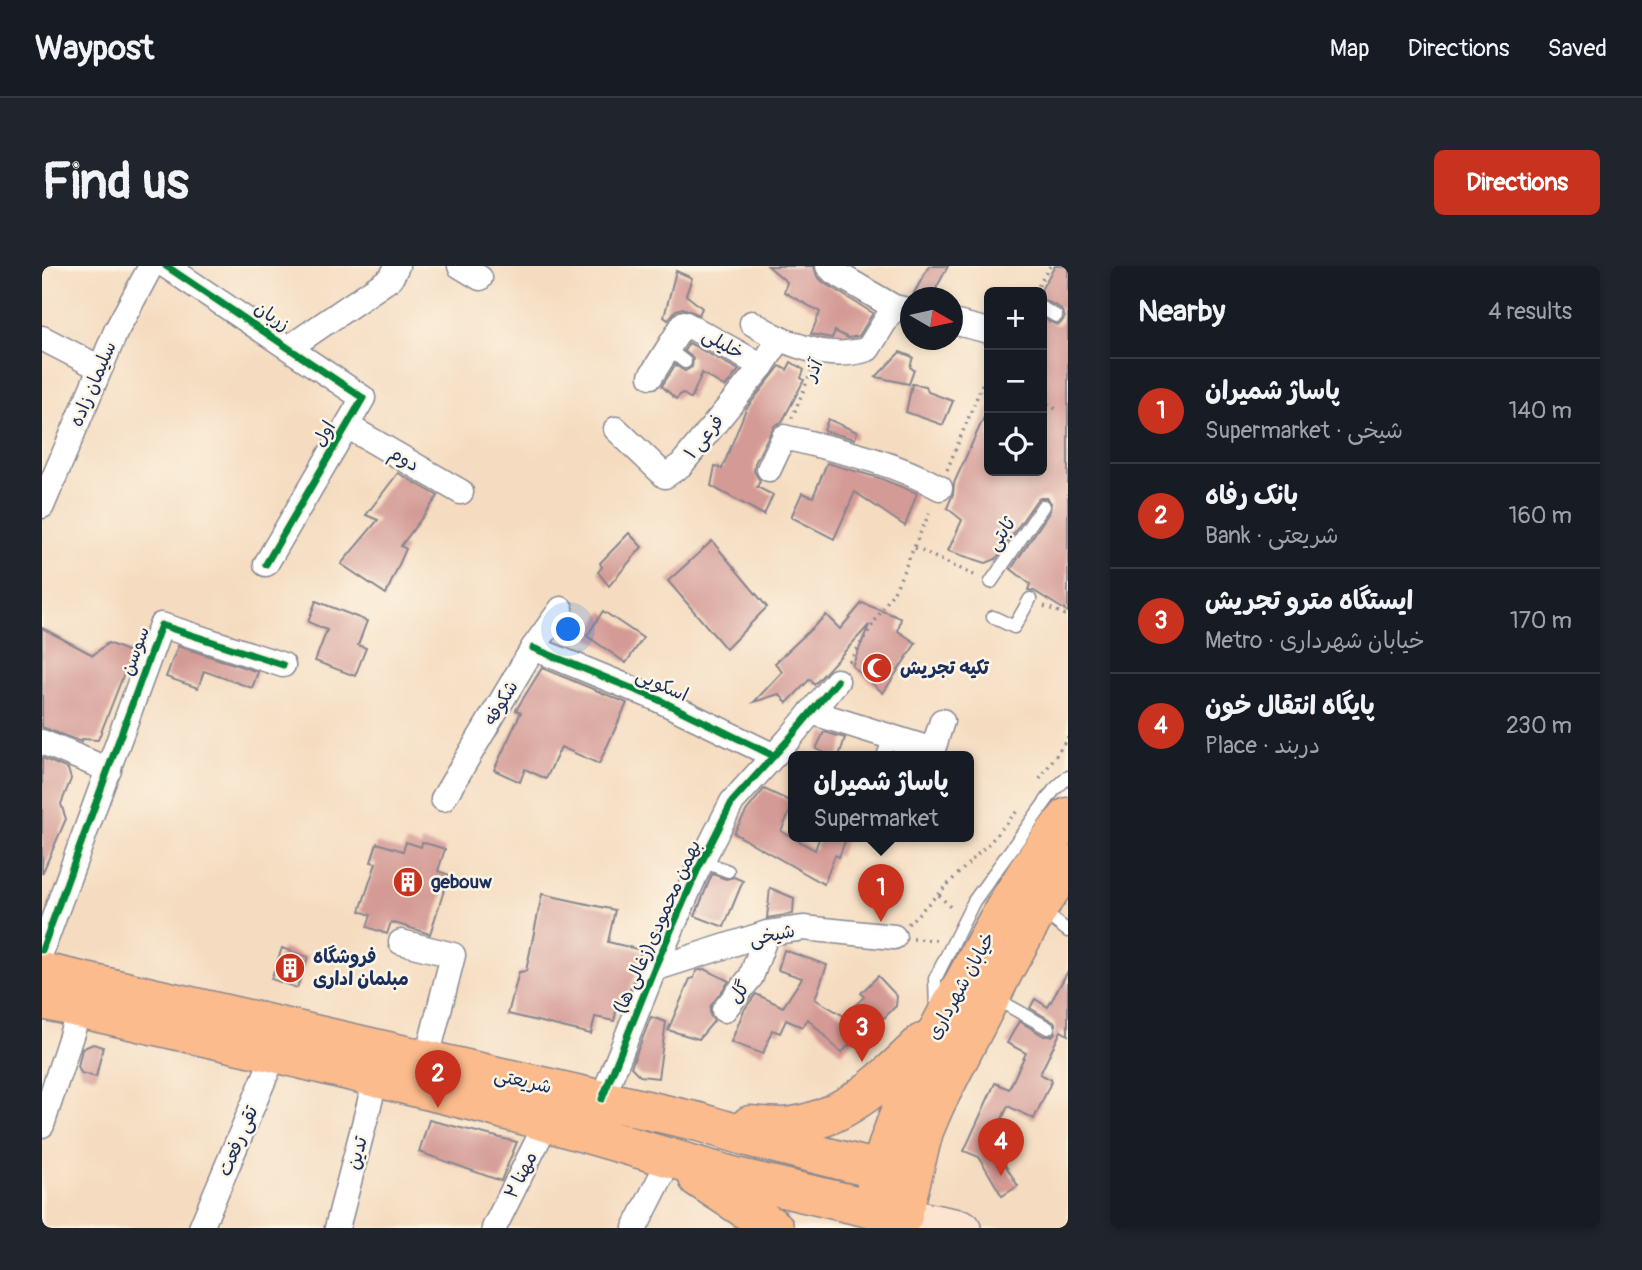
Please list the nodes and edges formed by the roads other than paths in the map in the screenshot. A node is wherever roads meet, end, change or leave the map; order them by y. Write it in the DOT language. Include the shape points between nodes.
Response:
graph roads {
  1 [pos="152,266"];
  2 [pos="166,266"];
  3 [pos="397,266"];
  4 [pos="828,266"];
  5 [pos="900,308"];
  6 [pos="900,311"];
  7 [pos="1047,311"];
  8 [pos="1056,316"];
  9 [pos="752,323"];
  10 [pos="963,324"];
  11 [pos="984,330"];
  12 [pos="42,338"];
  13 [pos="779,340"];
  14 [pos="290,346"];
  15 [pos="762,366"];
  16 [pos="100,368"];
  17 [pos="652,376"];
  18 [pos="347,426"];
  19 [pos="616,429"];
  20 [pos="769,469"];
  21 [pos="940,488"];
  22 [pos="461,492"];
  23 [pos="43,500"];
  24 [pos="1038,509"];
  25 [pos="266,564"];
  26 [pos="991,582"];
  27 [pos="1030,599"];
  28 [pos="561,609"];
  29 [pos="993,617"];
  30 [pos="533,648"];
  31 [pos="283,665"];
  32 [pos="837,681"];
  33 [pos="811,712"];
  34 [pos="942,721"];
  35 [pos="42,742"];
  36 [pos="887,746"];
  37 [pos="919,751"];
  38 [pos="933,751"];
  39 [pos="774,756"];
  40 [pos="109,770"];
  41 [pos="1068,776"];
  42 [pos="443,799"];
  43 [pos="1068,817"];
  44 [pos="702,861"];
  45 [pos="1068,865"];
  46 [pos="728,871"];
  47 [pos="1053,920"];
  48 [pos="767,933"];
  49 [pos="894,937"];
  50 [pos="401,942"];
  51 [pos="42,950"];
  52 [pos="654,969"];
  53 [pos="42,972"];
  54 [pos="990,995"];
  55 [pos="42,1000"];
  56 [pos="80,1008"];
  57 [pos="724,1010"];
  58 [pos="1048,1028"];
  59 [pos="936,1030"];
  60 [pos="275,1053"];
  61 [pos="427,1058"];
  62 [pos="376,1078"];
  63 [pos="602,1099"];
  64 [pos="547,1122"];
  65 [pos="699,1122"];
  66 [pos="42,1125"];
  67 [pos="748,1137"];
  68 [pos="670,1159"];
  69 [pos="895,1174"];
  70 [pos="736,1178"];
  71 [pos="886,1220"];
  72 [pos="201,1228"];
  73 [pos="337,1228"];
  74 [pos="494,1228"];
  75 [pos="635,1228"];
  76 [pos="774,1228"];
  77 [pos="963,1228"];
  1 -- 16 [label="street, سلیمان زاده"];
  2 -- 14 [label="street, زربان"];
  3 -- 14 [label="street, زربان" via="391,278"];
  4 -- 5 [label="street"];
  6 -- 13 [label="street, آذر" via="868,349 851,354 820,352"];
  7 -- 8 [label="lane"];
  9 -- 13 [label="street"];
  10 -- 11 [label="street"];
  12 -- 16 [label="street"];
  13 -- 15 [label="street, فرعی ۱"];
  14 -- 18 [label="street, اول" via="363,398"];
  15 -- 17 [label="street, خلیلی" via="684,323 677,355"];
  15 -- 19 [label="street, فرعی ۱" via="681,465 665,476"];
  16 -- 23 [label="street, سلیمان زاده"];
  18 -- 22 [label="street, دوم"];
  18 -- 25 [label="street, اول"];
  20 -- 21 [label="street" via="783,438 870,458"];
  24 -- 26 [label="lane, ثابتی"];
  27 -- 29 [label="lane" via="1014,627"];
  28 -- 30 [label="street, شکوفه"];
  30 -- 39 [label="street, اسکویی" via="655,698"];
  30 -- 42 [label="street, شکوفه"];
  31 -- 40 [label="street, سوسن" via="162,624"];
  32 -- 33 [label="street, بهمن محمودی(زغالی ها)"];
  33 -- 36 [label="street"];
  33 -- 39 [label="street, بهمن محمودی(زغالی ها)"];
  34 -- 38 [label="street"];
  35 -- 40 [label="street"];
  36 -- 37 [label="street"];
  39 -- 44 [label="street, بهمن محمودی(زغالی ها)" via="732,802"];
  40 -- 51 [label="street"];
  41 -- 59 [label="lane" via="974,901 935,979"];
  43 -- 59 [label="main road, خیابان شهرداری" via="1010,897"];
  44 -- 46 [label="lane"];
  44 -- 52 [label="street, بهمن محمودی(زغالی ها)"];
  45 -- 47 [label="main road, خیابان شهرداری"];
  47 -- 54 [label="main road, خیابان شهرداری"];
  48 -- 49 [label="street, شیخی" via="804,928"];
  48 -- 52 [label="street, شیخی"];
  48 -- 57 [label="street, گل" via="751,977"];
  50 -- 61 [label="street" via="453,955"];
  52 -- 63 [label="street, بهمن محمودی(زغالی ها)"];
  53 -- 61 [label="main road, شریعتی"];
  54 -- 58 [label="lane"];
  54 -- 69 [label="main road, خیابان شهرداری" via="924,1131"];
  55 -- 56 [label="main road, شریعتی"];
  56 -- 60 [label="main road, شریعتی"];
  56 -- 66 [label="street"];
  59 -- 65 [label="main road" via="873,1088 828,1116 783,1127"];
  59 -- 69 [label="main road, خیابان شهرداری" via="884,1151"];
  60 -- 62 [label="main road, شریعتی"];
  60 -- 72 [label="street, تقی رفعت"];
  61 -- 63 [label="main road, شریعتی"];
  62 -- 64 [label="main road, شریعتی"];
  62 -- 73 [label="street, تدین"];
  63 -- 65 [label="main road, شریعتی"];
  64 -- 68 [label="main road, شریعتی"];
  64 -- 74 [label="street, مهنا ۲"];
  65 -- 67 [label="main road, شریعتی"];
  67 -- 69 [label="main road, شریعتی"];
  67 -- 70 [label="main road" via="763,1152 766,1166 763,1172"];
  68 -- 70 [label="main road, شریعتی"];
  68 -- 75 [label="street"];
  68 -- 76 [label="main road"];
  69 -- 71 [label="main road"];
  70 -- 71 [label="main road, شریعتی"];
  71 -- 77 [label="main road"];
}
